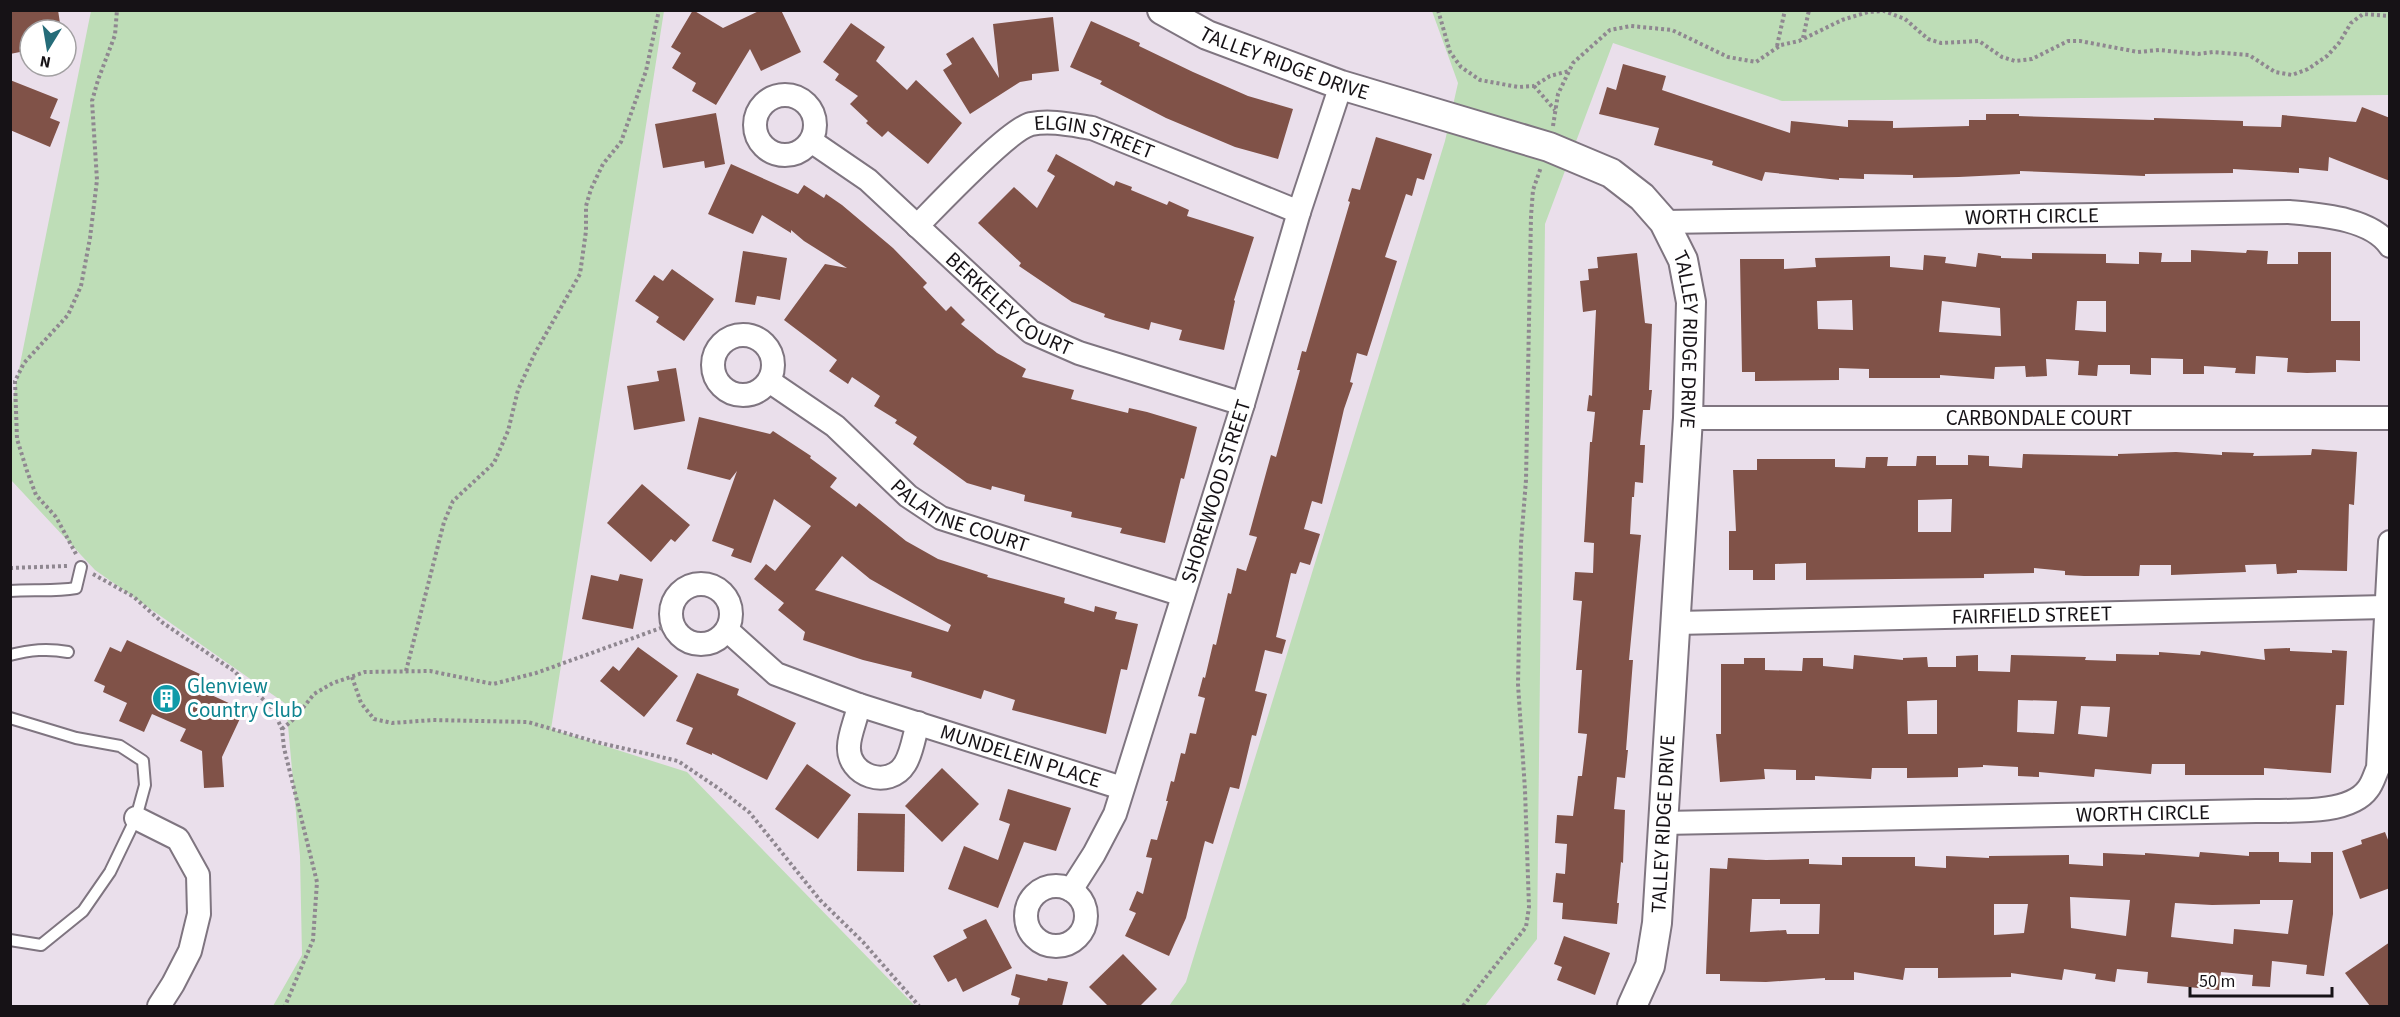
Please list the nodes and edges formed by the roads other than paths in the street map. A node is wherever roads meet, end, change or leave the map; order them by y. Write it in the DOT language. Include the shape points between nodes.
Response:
graph roads {
  1 [pos="1162,10"];
  2 [pos="1341,85"];
  3 [pos="811,141"];
  4 [pos="1299,212"];
  5 [pos="1664,222"];
  6 [pos="917,226"];
  7 [pos="2390,246"];
  8 [pos="769,381"];
  9 [pos="1243,404"];
  10 [pos="1688,418"];
  11 [pos="2390,418"];
  12 [pos="2390,542"];
  13 [pos="81,567"];
  14 [pos="10,591"];
  15 [pos="1183,595"];
  16 [pos="2386,607"];
  17 [pos="1676,623"];
  18 [pos="727,630"];
  19 [pos="68,652"];
  20 [pos="10,655"];
  21 [pos="859,705"];
  22 [pos="10,718"];
  23 [pos="918,723"];
  24 [pos="1122,788"];
  25 [pos="136,818"];
  26 [pos="1664,824"];
  27 [pos="1071,890"];
  28 [pos="10,940"];
  29 [pos="1638,1004"];
  30 [pos="159,1006"];
  1 -- 2 [label="street, TALLEY RIDGE DRIVE" via="1207,35"];
  2 -- 4 [label="street, SHOREWOOD STREET"];
  2 -- 5 [label="street, TALLEY RIDGE DRIVE" via="1549,147 1611,173 1642,197"];
  3 -- 6 [label="street, BERKELEY COURT" via="868,180"];
  4 -- 6 [label="street, ELGIN STREET" via="1092,129 1062,123 1030,124 1008,138"];
  4 -- 9 [label="street, SHOREWOOD STREET"];
  5 -- 7 [label="street, WORTH CIRCLE" via="2289,212 2331,216 2369,229"];
  5 -- 10 [label="street, TALLEY RIDGE DRIVE" via="1683,260 1691,302"];
  6 -- 9 [label="street, BERKELEY COURT" via="1030,332 1079,353"];
  8 -- 15 [label="street, PALATINE COURT" via="835,426 908,496 941,518"];
  9 -- 15 [label="street, SHOREWOOD STREET"];
  10 -- 11 [label="street, CARBONDALE COURT"];
  10 -- 17 [label="street, TALLEY RIDGE DRIVE"];
  12 -- 16 [label="street, WORTH CIRCLE"];
  13 -- 14 [label="lane" via="76,588"];
  15 -- 24 [label="street, SHOREWOOD STREET"];
  16 -- 17 [label="street, FAIRFIELD STREET"];
  16 -- 26 [label="street, WORTH CIRCLE" via="2378,768 2368,790 2355,801 2332,808"];
  17 -- 26 [label="street, TALLEY RIDGE DRIVE"];
  18 -- 18 [label="street" via="731,610 728,600 714,586 694,584 677,595 670,614 672,624 684,639 703,644 721,637"];
  18 -- 21 [label="street, MUNDELEIN PLACE" via="776,674"];
  19 -- 20 [label="lane" via="29,650"];
  21 -- 23 [label="street, MUNDELEIN PLACE"];
  21 -- 23 [label="street, MUNDELEIN PLACE" via="849,745 850,758 869,777 889,776 905,764"];
  22 -- 25 [label="lane" via="76,738 120,746 143,761 145,785"];
  23 -- 24 [label="street, MUNDELEIN PLACE"];
  24 -- 27 [label="street, SHOREWOOD STREET" via="1115,813"];
  25 -- 28 [label="lane" via="110,872 83,911 41,945"];
  25 -- 30 [label="street" via="178,839 198,875 199,914 190,951"];
  26 -- 29 [label="street, TALLEY RIDGE DRIVE" via="1658,923"];
}
